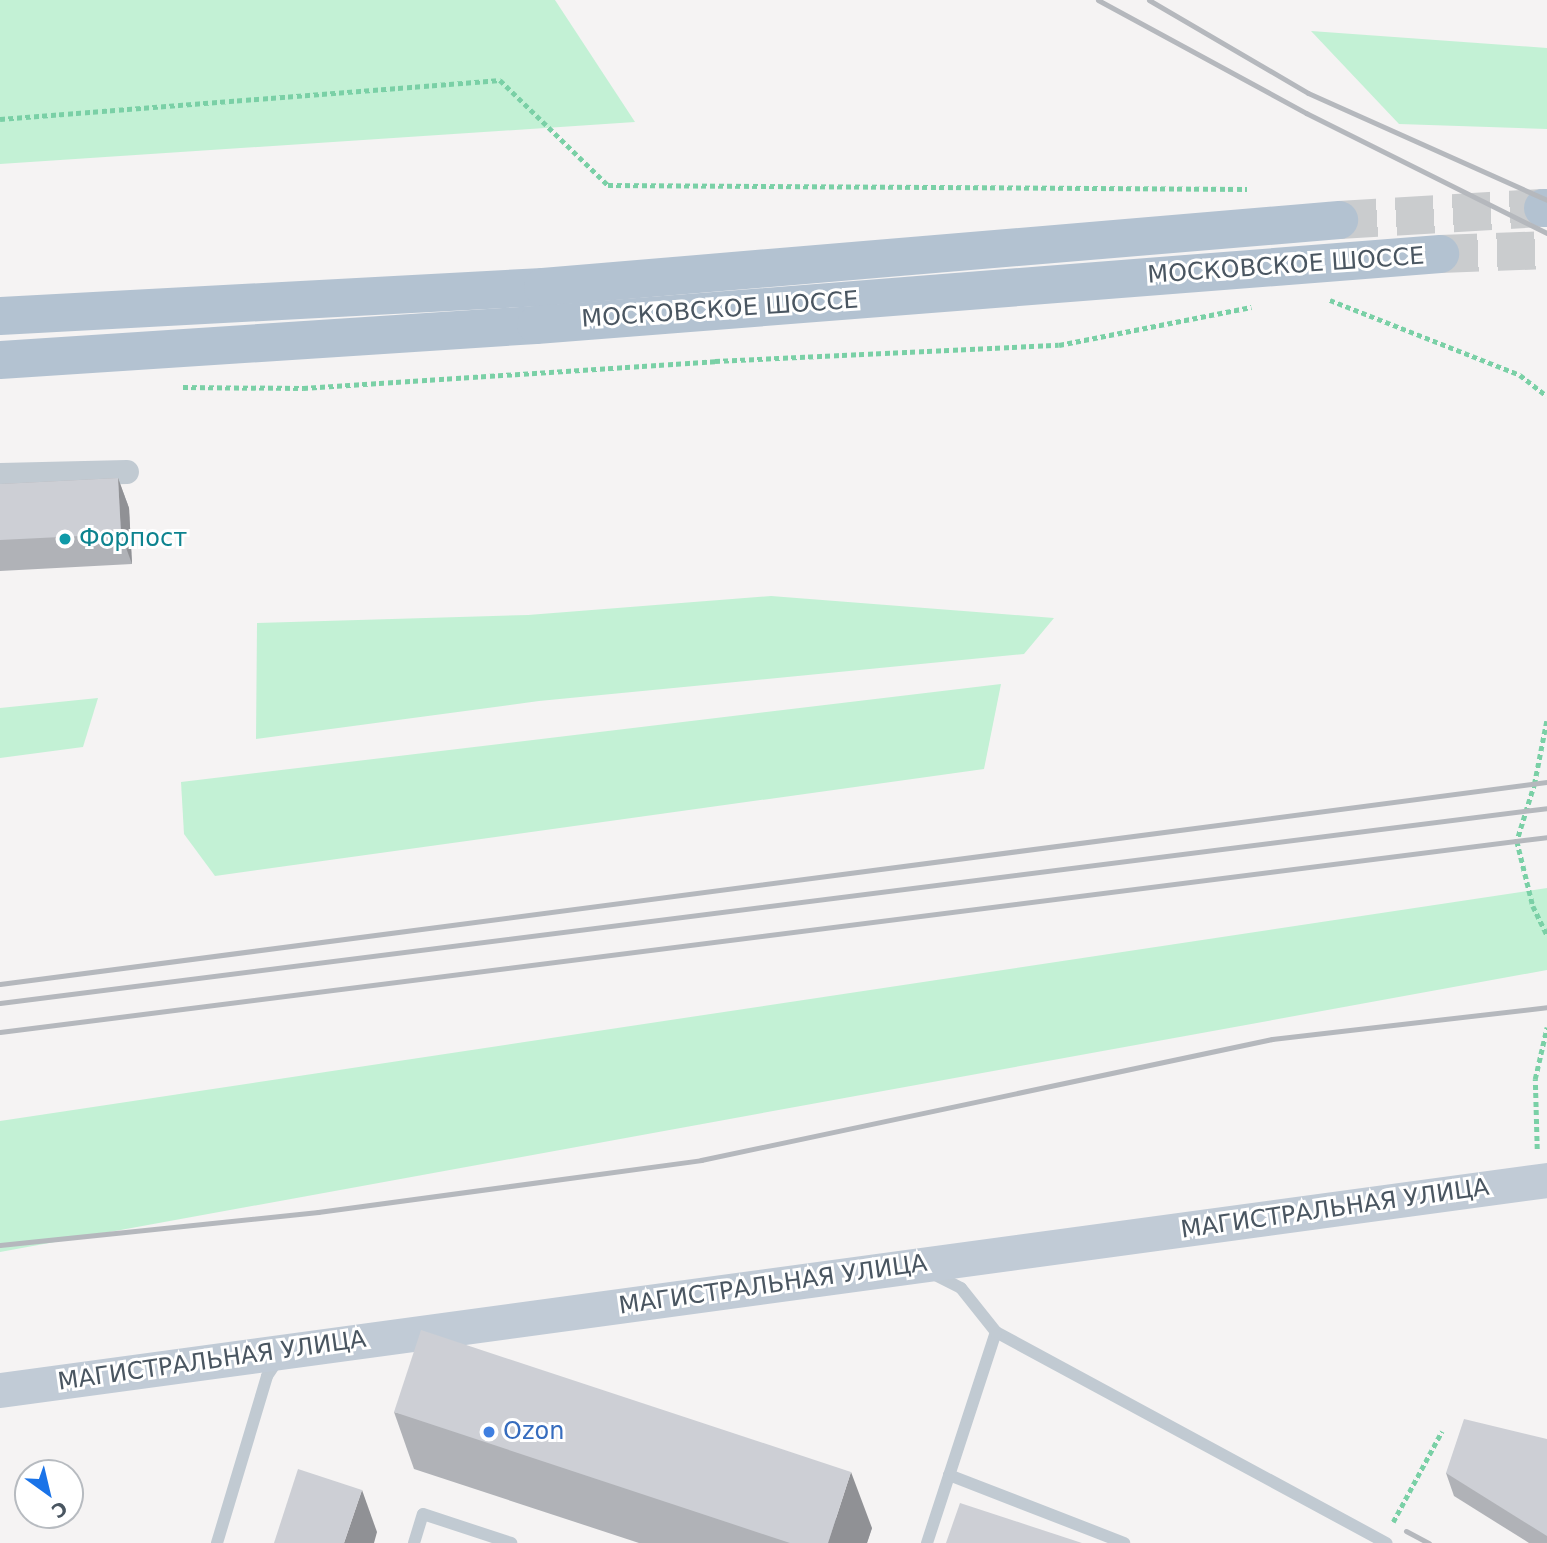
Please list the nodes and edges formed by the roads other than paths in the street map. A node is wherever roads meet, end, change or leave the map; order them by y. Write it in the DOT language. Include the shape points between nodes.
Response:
graph roads {
  1 [pos="1339,220"];
  2 [pos="1440,254"];
  3 [pos="0,316"];
  4 [pos="0,360"];
  5 [pos="127,472"];
  6 [pos="0,475"];
  7 [pos="1542,1181"];
  8 [pos="914,1266"];
  9 [pos="996,1332"];
  10 [pos="284,1350"];
  11 [pos="0,1390"];
  12 [pos="949,1475"];
  13 [pos="1383,1541"];
  14 [pos="217,1543"];
  15 [pos="414,1543"];
  16 [pos="511,1543"];
  17 [pos="927,1543"];
  18 [pos="1124,1543"];
  1 -- 3 [label="main road, МОСКОВСКОЕ ШОССЕ" via="542,287"];
  2 -- 4 [label="main road, МОСКОВСКОЕ ШОССЕ" via="537,325"];
  5 -- 6 [label="street"];
  7 -- 8 [label="street, МАГИСТРАЛЬНАЯ УЛИЦА"];
  8 -- 9 [label="lane" via="961,1288"];
  8 -- 10 [label="street, МАГИСТРАЛЬНАЯ УЛИЦА"];
  9 -- 12 [label="lane"];
  9 -- 13 [label="lane"];
  10 -- 11 [label="street, МАГИСТРАЛЬНАЯ УЛИЦА"];
  10 -- 14 [label="lane" via="267,1376"];
  12 -- 17 [label="lane"];
  12 -- 18 [label="lane"];
  15 -- 16 [label="lane" via="423,1514"];
}
